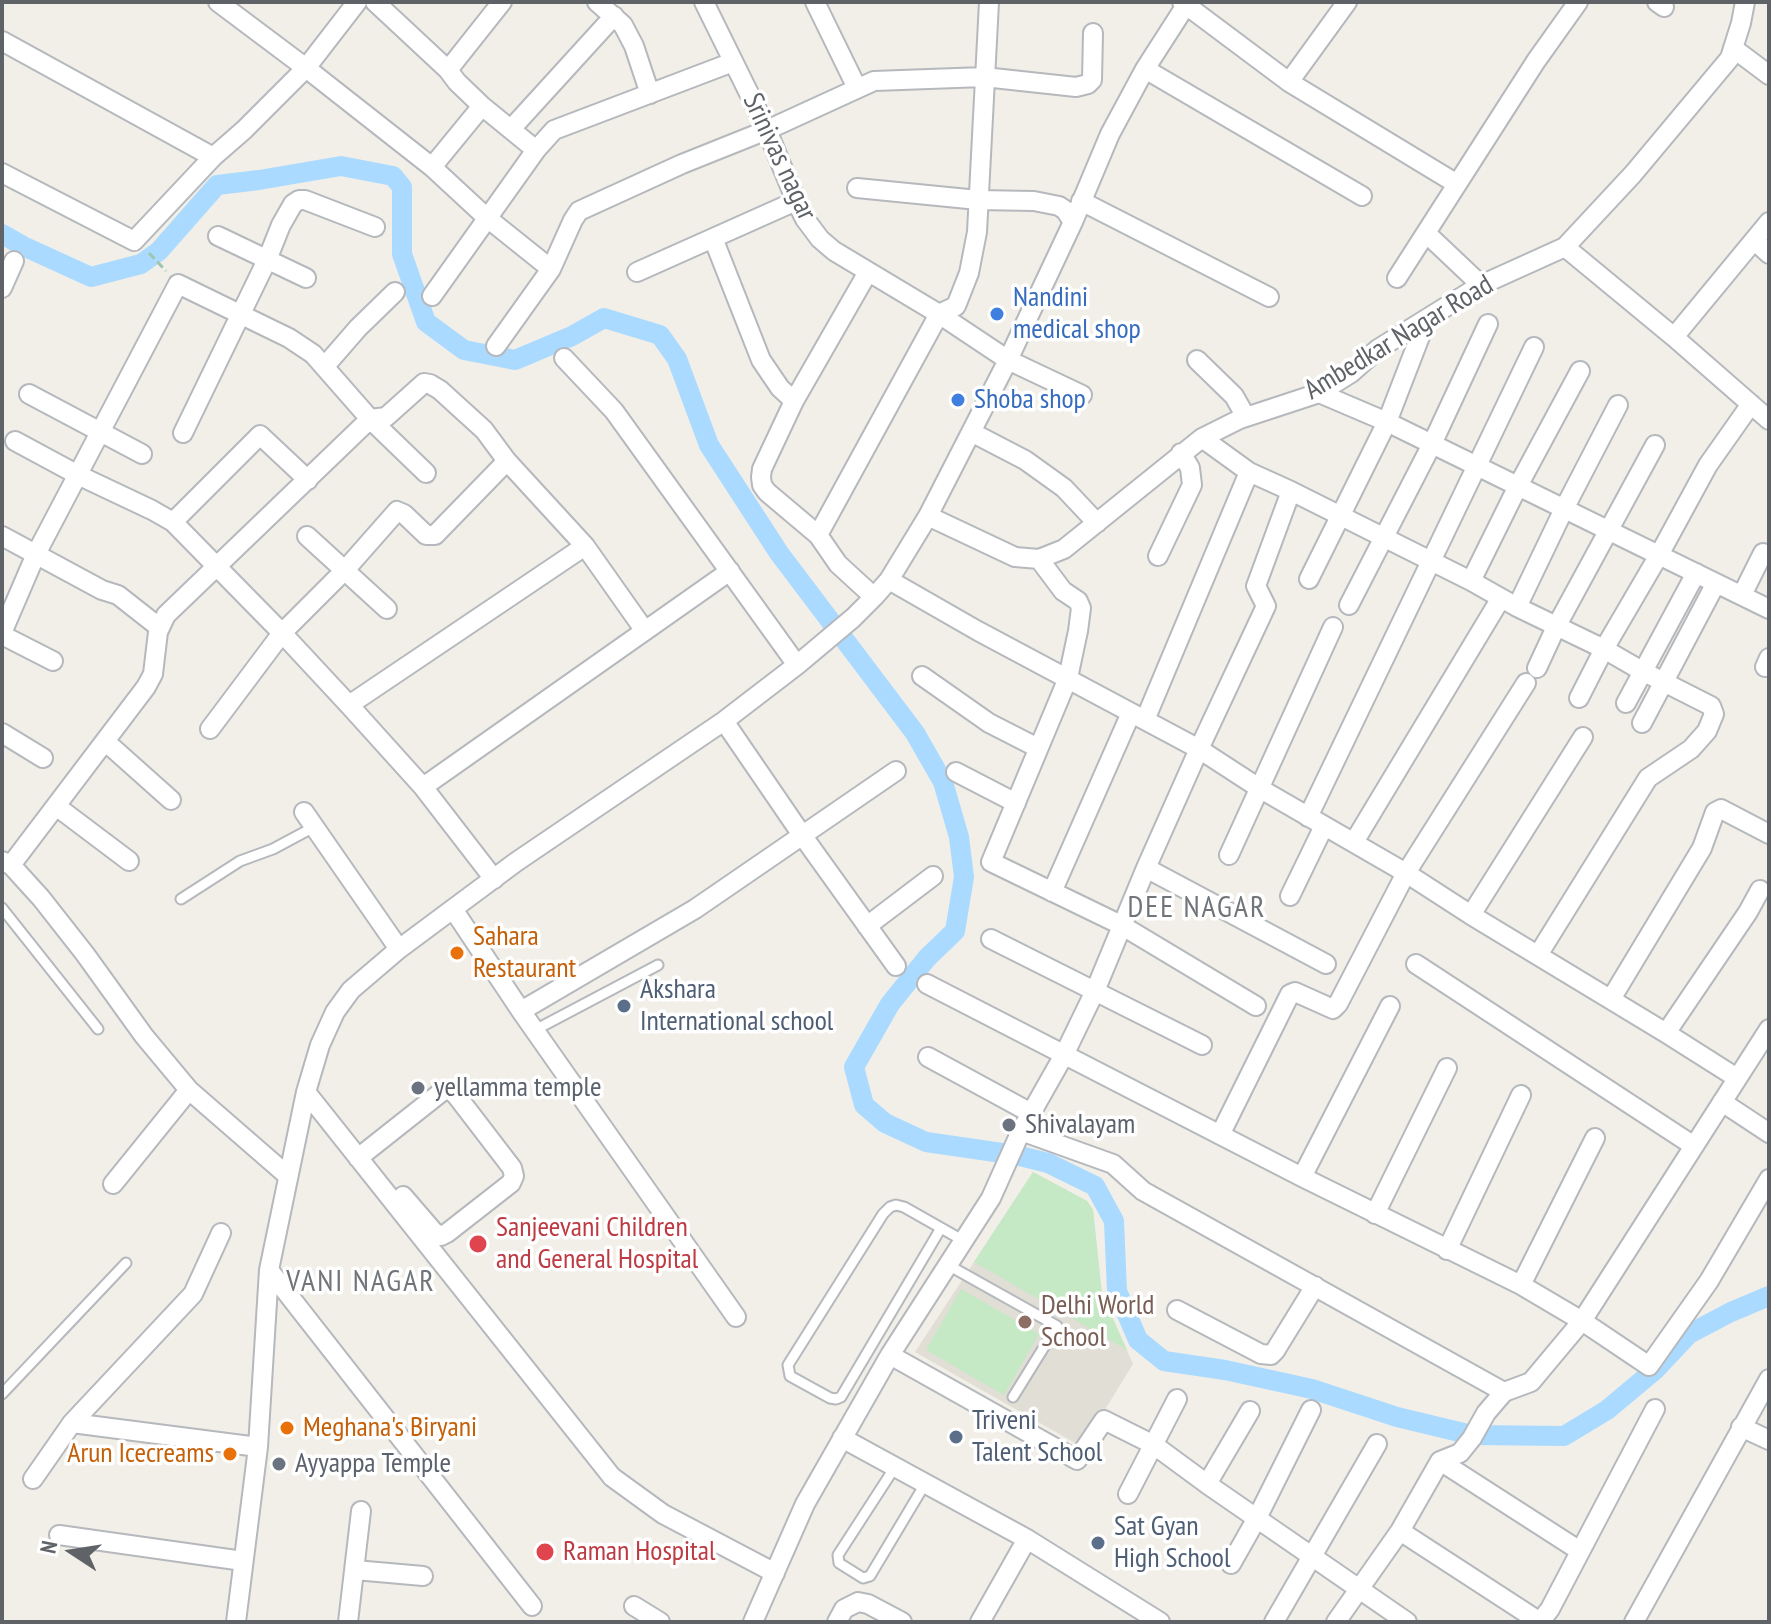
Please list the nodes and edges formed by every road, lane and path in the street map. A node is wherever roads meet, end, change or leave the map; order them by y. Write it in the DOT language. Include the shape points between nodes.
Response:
graph roads {
  1 [pos="218,2"];
  2 [pos="357,2"];
  3 [pos="375,2"];
  4 [pos="502,2"];
  5 [pos="597,2"];
  6 [pos="704,2"];
  7 [pos="815,2"];
  8 [pos="989,2"];
  9 [pos="1347,2"];
  10 [pos="1578,2"];
  11 [pos="1745,2"];
  12 [pos="1185,3"];
  13 [pos="614,16"];
  14 [pos="1093,33"];
  15 [pos="2,41"];
  16 [pos="1733,48"];
  17 [pos="733,62"];
  18 [pos="306,68"];
  19 [pos="1145,69"];
  20 [pos="448,70"];
  21 [pos="1769,75"];
  22 [pos="984,77"];
  23 [pos="1289,82"];
  24 [pos="857,88"];
  25 [pos="650,94"];
  26 [pos="482,106"];
  27 [pos="511,129"];
  28 [pos="767,130"];
  29 [pos="536,150"];
  30 [pos="213,157"];
  31 [pos="432,167"];
  32 [pos="2,173"];
  33 [pos="1457,184"];
  34 [pos="857,188"];
  35 [pos="1362,196"];
  36 [pos="978,200"];
  37 [pos="796,201"];
  38 [pos="1081,201"];
  39 [pos="486,217"];
  40 [pos="1073,222"];
  41 [pos="1769,222"];
  42 [pos="375,227"];
  43 [pos="1426,233"];
  44 [pos="218,236"];
  45 [pos="713,238"];
  46 [pos="1754,240"];
  47 [pos="134,241"];
  48 [pos="1565,247"];
  49 [pos="1769,254"];
  50 [pos="267,260"];
  51 [pos="14,261"];
  52 [pos="551,269"];
  53 [pos="637,272"];
  54 [pos="868,272"];
  55 [pos="306,278"];
  56 [pos="1397,278"];
  57 [pos="178,284"];
  58 [pos="1481,285"];
  59 [pos="2,288"];
  60 [pos="395,292"];
  61 [pos="432,296"];
  62 [pos="1269,297"];
  63 [pos="240,313"];
  64 [pos="939,314"];
  65 [pos="1426,321"];
  66 [pos="1488,324"];
  67 [pos="1674,337"];
  68 [pos="496,346"];
  69 [pos="1534,347"];
  70 [pos="564,358"];
  71 [pos="1008,360"];
  72 [pos="1197,360"];
  73 [pos="325,366"];
  74 [pos="1580,371"];
  75 [pos="1319,393"];
  76 [pos="29,394"];
  77 [pos="1082,395"];
  78 [pos="794,401"];
  79 [pos="1751,404"];
  80 [pos="1618,405"];
  81 [pos="1246,417"];
  82 [pos="370,419"];
  83 [pos="1769,420"];
  84 [pos="1387,422"];
  85 [pos="100,430"];
  86 [pos="971,432"];
  87 [pos="183,433"];
  88 [pos="1202,438"];
  89 [pos="15,441"];
  90 [pos="1432,444"];
  91 [pos="1655,445"];
  92 [pos="1181,453"];
  93 [pos="142,454"];
  94 [pos="507,461"];
  95 [pos="1476,466"];
  96 [pos="1249,472"];
  97 [pos="426,473"];
  98 [pos="78,475"];
  99 [pos="308,480"];
  100 [pos="1518,486"];
  101 [pos="1291,491"];
  102 [pos="1564,509"];
  103 [pos="1340,515"];
  104 [pos="928,516"];
  105 [pos="173,522"];
  106 [pos="1097,523"];
  107 [pos="1608,530"];
  108 [pos="818,535"];
  109 [pos="2,536"];
  110 [pos="307,536"];
  111 [pos="1383,537"];
  112 [pos="585,546"];
  113 [pos="1763,553"];
  114 [pos="36,554"];
  115 [pos="1659,555"];
  116 [pos="1158,556"];
  117 [pos="1039,559"];
  118 [pos="1431,562"];
  119 [pos="216,567"];
  120 [pos="345,570"];
  121 [pos="730,571"];
  122 [pos="1696,573"];
  123 [pos="1309,579"];
  124 [pos="889,580"];
  125 [pos="1471,581"];
  126 [pos="1716,583"];
  127 [pos="1742,595"];
  128 [pos="874,597"];
  129 [pos="1501,598"];
  130 [pos="1349,605"];
  131 [pos="1517,607"];
  132 [pos="387,609"];
  133 [pos="1769,609"];
  134 [pos="1333,627"];
  135 [pos="1556,627"];
  136 [pos="160,628"];
  137 [pos="645,631"];
  138 [pos="282,633"];
  139 [pos="2,634"];
  140 [pos="1604,649"];
  141 [pos="53,661"];
  142 [pos="797,665"];
  143 [pos="1642,671"];
  144 [pos="922,676"];
  145 [pos="1068,678"];
  146 [pos="1665,682"];
  147 [pos="1579,698"];
  148 [pos="1626,703"];
  149 [pos="349,705"];
  150 [pos="1138,717"];
  151 [pos="724,721"];
  152 [pos="1642,723"];
  153 [pos="210,729"];
  154 [pos="2,733"];
  155 [pos="1583,737"];
  156 [pos="106,742"];
  157 [pos="1038,748"];
  158 [pos="1199,749"];
  159 [pos="43,758"];
  160 [pos="896,771"];
  161 [pos="956,772"];
  162 [pos="423,787"];
  163 [pos="1259,788"];
  164 [pos="171,800"];
  165 [pos="1016,803"];
  166 [pos="56,806"];
  167 [pos="309,820"];
  168 [pos="1316,822"];
  169 [pos="1769,834"];
  170 [pos="802,835"];
  171 [pos="1354,842"];
  172 [pos="1229,855"];
  173 [pos="129,861"];
  174 [pos="7,863"];
  175 [pos="1146,868"];
  176 [pos="1406,873"];
  177 [pos="933,876"];
  178 [pos="494,879"];
  179 [pos="1760,890"];
  180 [pos="1052,892"];
  181 [pos="1290,896"];
  182 [pos="181,899"];
  183 [pos="2,908"];
  184 [pos="453,909"];
  185 [pos="1471,915"];
  186 [pos="1121,925"];
  187 [pos="867,926"];
  188 [pos="991,939"];
  189 [pos="399,949"];
  190 [pos="1538,955"];
  191 [pos="1326,964"];
  192 [pos="1416,964"];
  193 [pos="658,965"];
  194 [pos="896,966"];
  195 [pos="927,984"];
  196 [pos="1095,991"];
  197 [pos="1611,999"];
  198 [pos="1256,1006"];
  199 [pos="1390,1006"];
  200 [pos="521,1011"];
  201 [pos="98,1029"];
  202 [pos="1769,1029"];
  203 [pos="535,1030"];
  204 [pos="1666,1033"];
  205 [pos="1202,1045"];
  206 [pos="1064,1055"];
  207 [pos="928,1057"];
  208 [pos="1447,1068"];
  209 [pos="1737,1078"];
  210 [pos="189,1090"];
  211 [pos="306,1092"];
  212 [pos="1521,1095"];
  213 [pos="1722,1102"];
  214 [pos="1031,1113"];
  215 [pos="1021,1131"];
  216 [pos="1769,1133"];
  217 [pos="1220,1135"];
  218 [pos="1595,1138"];
  219 [pos="1694,1146"];
  220 [pos="372,1165"];
  221 [pos="288,1176"];
  222 [pos="1302,1177"];
  223 [pos="1769,1179"];
  224 [pos="113,1184"];
  225 [pos="1375,1214"];
  226 [pos="941,1228"];
  227 [pos="221,1233"];
  228 [pos="964,1241"];
  229 [pos="1447,1250"];
  230 [pos="126,1263"];
  231 [pos="948,1265"];
  232 [pos="269,1270"];
  233 [pos="1521,1285"];
  234 [pos="1315,1286"];
  235 [pos="1177,1310"];
  236 [pos="736,1317"];
  237 [pos="1582,1321"];
  238 [pos="890,1355"];
  239 [pos="1769,1379"];
  240 [pos="1504,1392"];
  241 [pos="2,1394"];
  242 [pos="1013,1397"];
  243 [pos="1177,1399"];
  244 [pos="1655,1409"];
  245 [pos="1311,1410"];
  246 [pos="1250,1411"];
  247 [pos="72,1423"];
  248 [pos="1741,1427"];
  249 [pos="842,1438"];
  250 [pos="1769,1440"];
  251 [pos="1377,1444"];
  252 [pos="1154,1445"];
  253 [pos="258,1447"];
  254 [pos="1440,1461"];
  255 [pos="895,1467"];
  256 [pos="33,1479"];
  257 [pos="925,1484"];
  258 [pos="1207,1484"];
  259 [pos="1128,1494"];
  260 [pos="361,1511"];
  261 [pos="1257,1518"];
  262 [pos="1400,1531"];
  263 [pos="59,1535"];
  264 [pos="1027,1539"];
  265 [pos="1580,1551"];
  266 [pos="1312,1556"];
  267 [pos="243,1561"];
  268 [pos="1231,1564"];
  269 [pos="355,1570"];
  270 [pos="775,1573"];
  271 [pos="423,1576"];
  272 [pos="1360,1589"];
  273 [pos="532,1606"];
  274 [pos="634,1606"];
  275 [pos="1643,1620"];
  276 [pos="236,1622"];
  277 [pos="348,1622"];
  278 [pos="660,1622"];
  279 [pos="753,1622"];
  280 [pos="837,1622"];
  281 [pos="902,1622"];
  282 [pos="980,1622"];
  283 [pos="1160,1622"];
  284 [pos="1274,1622"];
  285 [pos="1336,1622"];
  286 [pos="1407,1622"];
  287 [pos="1540,1622"];
  1 -- 18 [label="street"];
  2 -- 18 [label="street"];
  3 -- 20 [label="street"];
  4 -- 20 [label="street"];
  5 -- 13 [label="street"];
  6 -- 17 [label="street, Srinivas nagar"];
  7 -- 24 [label="street"];
  8 -- 22 [label="street"];
  9 -- 23 [label="street"];
  10 -- 33 [label="street"];
  11 -- 16 [label="street, Ambedkar Nagar Road"];
  12 -- 19 [label="street"];
  12 -- 23 [label="street"];
  13 -- 25 [label="street" via="634,46"];
  13 -- 27 [label="street"];
  14 -- 22 [label="street" via="1088,84"];
  15 -- 30 [label="street"];
  16 -- 21 [label="street"];
  16 -- 48 [label="street, Ambedkar Nagar Road" via="1643,163"];
  17 -- 25 [label="street"];
  17 -- 28 [label="street, Srinivas nagar"];
  18 -- 30 [label="street"];
  18 -- 31 [label="street"];
  19 -- 35 [label="street"];
  19 -- 38 [label="street"];
  20 -- 26 [label="street"];
  22 -- 24 [label="street" via="874,81"];
  22 -- 36 [label="street"];
  23 -- 33 [label="street"];
  24 -- 28 [label="street"];
  25 -- 29 [label="street" via="554,130"];
  26 -- 27 [label="street"];
  26 -- 31 [label="street"];
  27 -- 29 [label="street"];
  28 -- 37 [label="street, Srinivas nagar"];
  28 -- 52 [label="street" via="579,211"];
  29 -- 39 [label="street"];
  30 -- 47 [label="street"];
  31 -- 39 [label="street"];
  32 -- 47 [label="street"];
  33 -- 43 [label="street"];
  34 -- 36 [label="street"];
  36 -- 40 [label="street" via="1059,206"];
  36 -- 64 [label="street" via="969,273 956,306"];
  37 -- 45 [label="street"];
  37 -- 54 [label="street, Srinivas nagar" via="820,239"];
  38 -- 40 [label="street"];
  38 -- 62 [label="street"];
  39 -- 52 [label="street"];
  39 -- 61 [label="street"];
  40 -- 71 [label="street"];
  41 -- 46 [label="street"];
  42 -- 50 [label="street" via="299,200 287,213"];
  43 -- 56 [label="street"];
  43 -- 58 [label="street"];
  44 -- 50 [label="street"];
  45 -- 53 [label="street"];
  45 -- 78 [label="street" via="761,360"];
  46 -- 49 [label="street"];
  46 -- 67 [label="street"];
  47 -- 57 [label="path"];
  48 -- 58 [label="street, Ambedkar Nagar Road"];
  48 -- 67 [label="street"];
  50 -- 55 [label="street"];
  50 -- 63 [label="street"];
  51 -- 59 [label="street"];
  52 -- 68 [label="street"];
  54 -- 64 [label="street, Srinivas nagar"];
  54 -- 78 [label="street"];
  57 -- 63 [label="street"];
  57 -- 85 [label="street"];
  58 -- 65 [label="street, Ambedkar Nagar Road"];
  60 -- 73 [label="street"];
  63 -- 73 [label="street" via="289,338"];
  63 -- 87 [label="street"];
  64 -- 71 [label="street, Srinivas nagar"];
  64 -- 108 [label="street"];
  65 -- 75 [label="street, Ambedkar Nagar Road"];
  65 -- 84 [label="street"];
  66 -- 90 [label="street"];
  67 -- 79 [label="street"];
  69 -- 95 [label="street"];
  70 -- 121 [label="street" via="614,411"];
  71 -- 77 [label="street, Srinivas nagar"];
  71 -- 86 [label="street"];
  72 -- 81 [label="street" via="1234,396"];
  73 -- 82 [label="street"];
  74 -- 100 [label="street"];
  75 -- 81 [label="street, Ambedkar Nagar Road"];
  75 -- 84 [label="street"];
  76 -- 85 [label="street"];
  78 -- 108 [label="street" via="762,469 762,485"];
  79 -- 83 [label="street"];
  79 -- 115 [label="street" via="1708,465"];
  80 -- 102 [label="street"];
  81 -- 88 [label="street, Ambedkar Nagar Road"];
  82 -- 94 [label="street" via="386,417 418,386 430,384 484,430"];
  82 -- 97 [label="street"];
  82 -- 99 [label="street"];
  84 -- 90 [label="street"];
  84 -- 103 [label="street"];
  85 -- 93 [label="street"];
  85 -- 98 [label="street"];
  86 -- 104 [label="street"];
  86 -- 106 [label="street" via="1064,488"];
  88 -- 92 [label="street, Ambedkar Nagar Road"];
  88 -- 96 [label="street"];
  89 -- 98 [label="street"];
  90 -- 95 [label="street"];
  90 -- 111 [label="street"];
  91 -- 107 [label="street"];
  92 -- 106 [label="street, Ambedkar Nagar Road"];
  92 -- 116 [label="street" via="1192,485"];
  94 -- 112 [label="street"];
  94 -- 120 [label="street" via="435,535 426,535 397,511"];
  95 -- 100 [label="street"];
  95 -- 118 [label="street"];
  96 -- 101 [label="street"];
  96 -- 150 [label="street"];
  98 -- 105 [label="street"];
  98 -- 114 [label="street"];
  99 -- 105 [label="street" via="260,435"];
  99 -- 119 [label="street"];
  100 -- 102 [label="street"];
  100 -- 125 [label="street"];
  101 -- 103 [label="street"];
  101 -- 158 [label="street" via="1256,586 1266,606"];
  102 -- 107 [label="street"];
  102 -- 131 [label="street"];
  103 -- 111 [label="street"];
  103 -- 123 [label="street"];
  104 -- 117 [label="street" via="1015,557"];
  104 -- 124 [label="street"];
  105 -- 119 [label="street"];
  106 -- 117 [label="street, Ambedkar Nagar Road" via="1064,549"];
  107 -- 115 [label="street"];
  107 -- 135 [label="street"];
  108 -- 128 [label="street" via="838,564"];
  109 -- 114 [label="street"];
  110 -- 120 [label="street"];
  111 -- 118 [label="street"];
  111 -- 130 [label="street"];
  112 -- 137 [label="street"];
  112 -- 149 [label="street"];
  113 -- 127 [label="street"];
  114 -- 136 [label="street" via="118,595"];
  114 -- 139 [label="street"];
  115 -- 122 [label="street"];
  115 -- 140 [label="street"];
  117 -- 145 [label="street" via="1081,608"];
  118 -- 125 [label="street"];
  118 -- 168 [label="street"];
  119 -- 136 [label="street" via="166,615"];
  119 -- 138 [label="street"];
  120 -- 132 [label="street"];
  120 -- 138 [label="street"];
  121 -- 137 [label="street"];
  121 -- 142 [label="street"];
  122 -- 126 [label="street"];
  122 -- 143 [label="street"];
  124 -- 128 [label="street"];
  124 -- 145 [label="street"];
  125 -- 129 [label="street"];
  126 -- 127 [label="street"];
  126 -- 146 [label="street"];
  127 -- 133 [label="street"];
  128 -- 142 [label="street"];
  129 -- 131 [label="street"];
  129 -- 171 [label="street"];
  131 -- 135 [label="street"];
  134 -- 163 [label="street"];
  135 -- 140 [label="street"];
  135 -- 176 [label="street" via="1532,675"];
  136 -- 156 [label="street" via="153,674"];
  137 -- 162 [label="street"];
  138 -- 149 [label="street"];
  138 -- 153 [label="street"];
  139 -- 141 [label="street"];
  140 -- 143 [label="street"];
  140 -- 147 [label="street"];
  142 -- 151 [label="street"];
  143 -- 146 [label="street"];
  143 -- 148 [label="street"];
  144 -- 157 [label="street" via="989,723"];
  145 -- 150 [label="street"];
  145 -- 157 [label="street"];
  146 -- 152 [label="street"];
  146 -- 190 [label="street" via="1711,706 1714,714 1707,731 1691,749 1648,778"];
  149 -- 162 [label="street"];
  150 -- 158 [label="street"];
  150 -- 180 [label="street"];
  151 -- 170 [label="street"];
  151 -- 178 [label="street"];
  154 -- 159 [label="street"];
  155 -- 185 [label="street"];
  156 -- 164 [label="street"];
  156 -- 166 [label="street"];
  157 -- 165 [label="street"];
  158 -- 163 [label="street"];
  158 -- 175 [label="street"];
  160 -- 170 [label="street"];
  161 -- 165 [label="street"];
  162 -- 178 [label="street"];
  163 -- 168 [label="street"];
  163 -- 172 [label="street"];
  165 -- 180 [label="street" via="991,862"];
  166 -- 173 [label="street"];
  166 -- 174 [label="street"];
  167 -- 182 [label="lane" via="273,849 240,861"];
  167 -- 189 [label="street"];
  168 -- 171 [label="street"];
  168 -- 181 [label="street"];
  169 -- 197 [label="street" via="1721,809 1715,812 1702,848"];
  170 -- 187 [label="street"];
  170 -- 200 [label="street" via="695,909"];
  171 -- 176 [label="street"];
  174 -- 210 [label="street" via="77,942"];
  175 -- 186 [label="street"];
  175 -- 191 [label="street"];
  176 -- 185 [label="street"];
  176 -- 217 [label="street" via="1335,1009 1290,994"];
  177 -- 187 [label="street"];
  178 -- 184 [label="street"];
  179 -- 204 [label="street"];
  180 -- 186 [label="street"];
  183 -- 201 [label="lane"];
  184 -- 189 [label="street"];
  184 -- 200 [label="street"];
  185 -- 190 [label="street"];
  186 -- 196 [label="street"];
  186 -- 198 [label="street"];
  187 -- 194 [label="street"];
  188 -- 196 [label="street"];
  189 -- 211 [label="street" via="351,990 335,1012"];
  190 -- 197 [label="street"];
  192 -- 219 [label="street"];
  193 -- 203 [label="lane"];
  195 -- 206 [label="street"];
  196 -- 205 [label="street"];
  196 -- 206 [label="street"];
  197 -- 204 [label="street"];
  199 -- 222 [label="street"];
  200 -- 203 [label="street"];
  202 -- 209 [label="street"];
  203 -- 236 [label="street"];
  204 -- 209 [label="street"];
  206 -- 214 [label="street"];
  206 -- 217 [label="street"];
  207 -- 214 [label="street"];
  208 -- 225 [label="street"];
  209 -- 213 [label="street"];
  210 -- 221 [label="street"];
  210 -- 224 [label="street"];
  211 -- 220 [label="street"];
  211 -- 221 [label="street"];
  212 -- 229 [label="street"];
  213 -- 216 [label="street"];
  213 -- 219 [label="street"];
  214 -- 215 [label="street"];
  215 -- 228 [label="street" via="991,1198"];
  215 -- 234 [label="street" via="1113,1164 1143,1191"];
  217 -- 222 [label="street"];
  218 -- 233 [label="street"];
  219 -- 237 [label="street"];
  220 -- 220 [label="street" via="444,1090 450,1090 514,1176 441,1236"];
  220 -- 270 [label="street" via="612,1477 663,1514"];
  221 -- 232 [label="street"];
  222 -- 225 [label="street"];
  223 -- 237 [label="street" via="1709,1281 1649,1366"];
  225 -- 229 [label="street"];
  226 -- 226 [label="lane" via="896,1205 890,1207 788,1365 790,1376 830,1398 841,1397"];
  226 -- 228 [label="lane"];
  227 -- 247 [label="street" via="193,1294"];
  228 -- 231 [label="street"];
  229 -- 233 [label="street"];
  230 -- 241 [label="lane"];
  231 -- 238 [label="street"];
  231 -- 242 [label="lane" via="1057,1326"];
  232 -- 253 [label="street"];
  232 -- 273 [label="street"];
  233 -- 237 [label="street"];
  234 -- 235 [label="street" via="1271,1355"];
  234 -- 240 [label="street"];
  237 -- 240 [label="street" via="1531,1382"];
  238 -- 249 [label="street"];
  238 -- 252 [label="street" via="1077,1460 1104,1420"];
  239 -- 248 [label="street"];
  240 -- 254 [label="street" via="1460,1453"];
  243 -- 252 [label="street"];
  244 -- 265 [label="street"];
  245 -- 261 [label="street"];
  246 -- 258 [label="street"];
  247 -- 253 [label="street"];
  247 -- 256 [label="street"];
  248 -- 250 [label="street"];
  248 -- 275 [label="street"];
  249 -- 255 [label="street"];
  249 -- 270 [label="street"];
  251 -- 266 [label="street"];
  252 -- 258 [label="street"];
  252 -- 259 [label="street"];
  253 -- 267 [label="street"];
  254 -- 262 [label="street"];
  254 -- 265 [label="street"];
  255 -- 257 [label="street"];
  255 -- 257 [label="lane" via="838,1555 839,1563 863,1578 870,1576"];
  257 -- 264 [label="street"];
  258 -- 261 [label="street"];
  260 -- 269 [label="street"];
  261 -- 266 [label="street"];
  261 -- 268 [label="street"];
  262 -- 272 [label="street"];
  262 -- 287 [label="street"];
  263 -- 267 [label="street"];
  264 -- 282 [label="street"];
  264 -- 283 [label="street"];
  265 -- 287 [label="street"];
  266 -- 272 [label="street"];
  266 -- 284 [label="street"];
  267 -- 276 [label="street"];
  269 -- 271 [label="street"];
  269 -- 277 [label="street"];
  270 -- 279 [label="street"];
  272 -- 285 [label="street"];
  272 -- 286 [label="street"];
  274 -- 278 [label="street"];
  280 -- 281 [label="street" via="844,1609 858,1602"];
}
